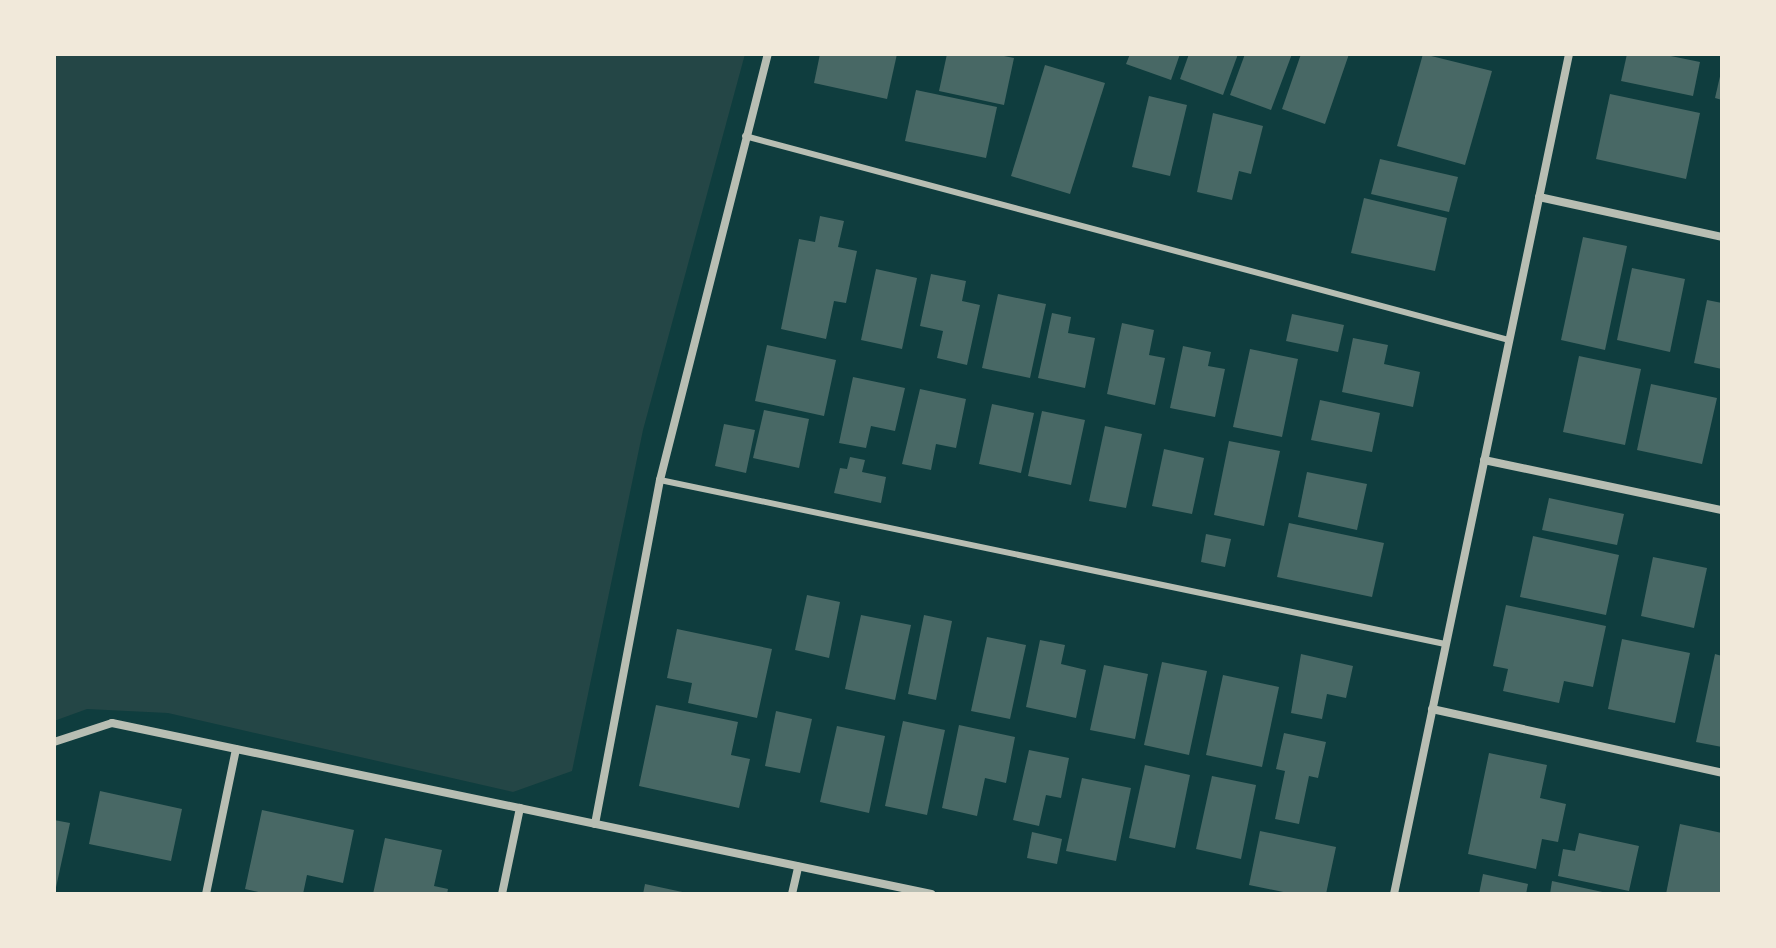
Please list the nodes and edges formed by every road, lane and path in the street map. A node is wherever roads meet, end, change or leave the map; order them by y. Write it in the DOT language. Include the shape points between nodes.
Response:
graph roads {
  1 [pos="768,54"];
  2 [pos="1569,54"];
  3 [pos="745,136"];
  4 [pos="1539,197"];
  5 [pos="1722,237"];
  6 [pos="1509,340"];
  7 [pos="1484,460"];
  8 [pos="660,480"];
  9 [pos="1722,510"];
  10 [pos="1445,644"];
  11 [pos="1432,709"];
  12 [pos="54,742"];
  13 [pos="236,749"];
  14 [pos="1722,773"];
  15 [pos="520,808"];
  16 [pos="595,824"];
  17 [pos="798,867"];
  18 [pos="206,894"];
  19 [pos="502,894"];
  20 [pos="792,894"];
  21 [pos="931,894"];
  22 [pos="1394,894"];
  1 -- 3 [label="street"];
  2 -- 4 [label="street"];
  3 -- 6 [label="lane"];
  3 -- 8 [label="street"];
  4 -- 5 [label="street"];
  4 -- 6 [label="street"];
  6 -- 7 [label="street"];
  7 -- 9 [label="street"];
  7 -- 10 [label="street"];
  8 -- 10 [label="lane"];
  8 -- 16 [label="street"];
  10 -- 11 [label="street"];
  11 -- 14 [label="street"];
  11 -- 22 [label="street"];
  12 -- 13 [label="street" via="112,723"];
  13 -- 15 [label="street"];
  13 -- 18 [label="street"];
  15 -- 16 [label="street"];
  15 -- 19 [label="street"];
  16 -- 17 [label="street"];
  17 -- 20 [label="street"];
  17 -- 21 [label="street"];
}
